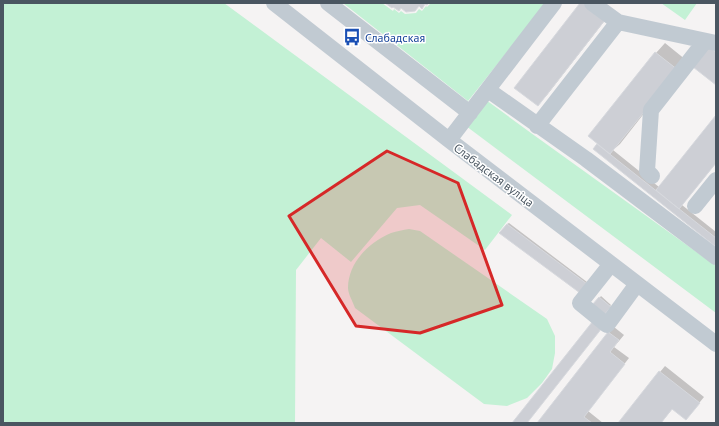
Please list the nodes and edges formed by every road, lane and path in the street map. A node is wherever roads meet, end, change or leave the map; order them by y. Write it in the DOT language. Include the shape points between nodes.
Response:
graph roads {
  1 [pos="274,3"];
  2 [pos="328,3"];
  3 [pos="554,3"];
  4 [pos="592,3"];
  5 [pos="618,22"];
  6 [pos="713,42"];
  7 [pos="488,90"];
  8 [pos="470,113"];
  9 [pos="538,126"];
  10 [pos="449,140"];
  11 [pos="652,176"];
  12 [pos="716,180"];
  13 [pos="695,206"];
  14 [pos="716,257"];
  15 [pos="611,264"];
  16 [pos="637,284"];
  17 [pos="716,344"];
  1 -- 10 [label="street, Слабадская вуліца"];
  2 -- 8 [label="street"];
  3 -- 7 [label="street"];
  4 -- 5 [label="street"];
  5 -- 6 [label="street"];
  5 -- 9 [label="street"];
  6 -- 11 [label="street" via="651,110 647,171"];
  7 -- 8 [label="street"];
  7 -- 9 [label="street"];
  8 -- 10 [label="street"];
  9 -- 14 [label="street"];
  10 -- 15 [label="street, Слабадская вуліца"];
  12 -- 13 [label="street"];
  15 -- 16 [label="street, Слабадская вуліца"];
  15 -- 16 [label="street" via="580,303 607,325"];
  16 -- 17 [label="street, Слабадская вуліца"];
}
